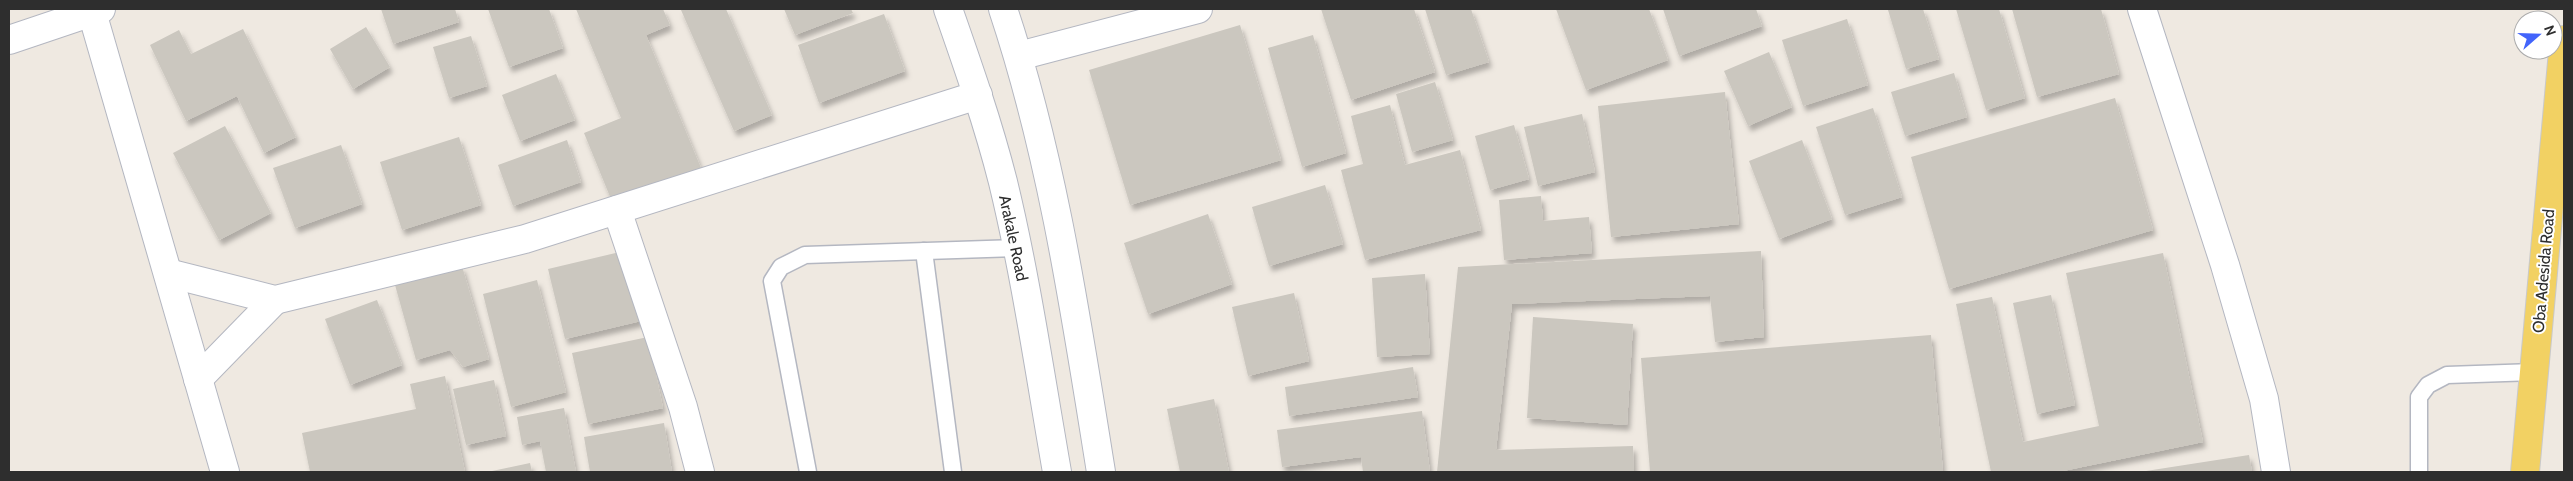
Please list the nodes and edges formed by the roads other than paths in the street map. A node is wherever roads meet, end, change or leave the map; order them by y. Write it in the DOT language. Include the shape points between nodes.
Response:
graph roads {
  1 [pos="948,9"];
  2 [pos="1003,9"];
  3 [pos="1198,9"];
  4 [pos="2142,9"];
  5 [pos="94,10"];
  6 [pos="9,40"];
  7 [pos="2564,40"];
  8 [pos="1019,56"];
  9 [pos="978,94"];
  10 [pos="616,210"];
  11 [pos="1018,248"];
  12 [pos="924,251"];
  13 [pos="168,273"];
  14 [pos="275,300"];
  15 [pos="2534,372"];
  16 [pos="198,379"];
  17 [pos="225,472"];
  18 [pos="700,472"];
  19 [pos="808,472"];
  20 [pos="953,472"];
  21 [pos="1057,472"];
  22 [pos="1101,472"];
  23 [pos="2276,472"];
  24 [pos="2419,472"];
  25 [pos="2525,472"];
  1 -- 9 [label="street, Arakale Road"];
  2 -- 8 [label="street"];
  3 -- 8 [label="street"];
  4 -- 23 [label="street" via="2226,265 2264,399"];
  5 -- 6 [label="street"];
  5 -- 13 [label="street"];
  7 -- 15 [label="main road, Oba Adesida Road"];
  8 -- 22 [label="street" via="1074,304"];
  9 -- 10 [label="street"];
  9 -- 11 [label="street, Arakale Road"];
  10 -- 14 [label="street" via="525,239"];
  10 -- 18 [label="street" via="683,407"];
  11 -- 12 [label="lane"];
  11 -- 21 [label="street, Arakale Road"];
  12 -- 19 [label="lane" via="805,255 781,267 772,281"];
  12 -- 20 [label="lane"];
  13 -- 14 [label="street"];
  13 -- 16 [label="street"];
  14 -- 16 [label="street"];
  15 -- 24 [label="lane" via="2447,375 2428,385 2419,396"];
  15 -- 25 [label="main road, Oba Adesida Road"];
  16 -- 17 [label="street"];
}
